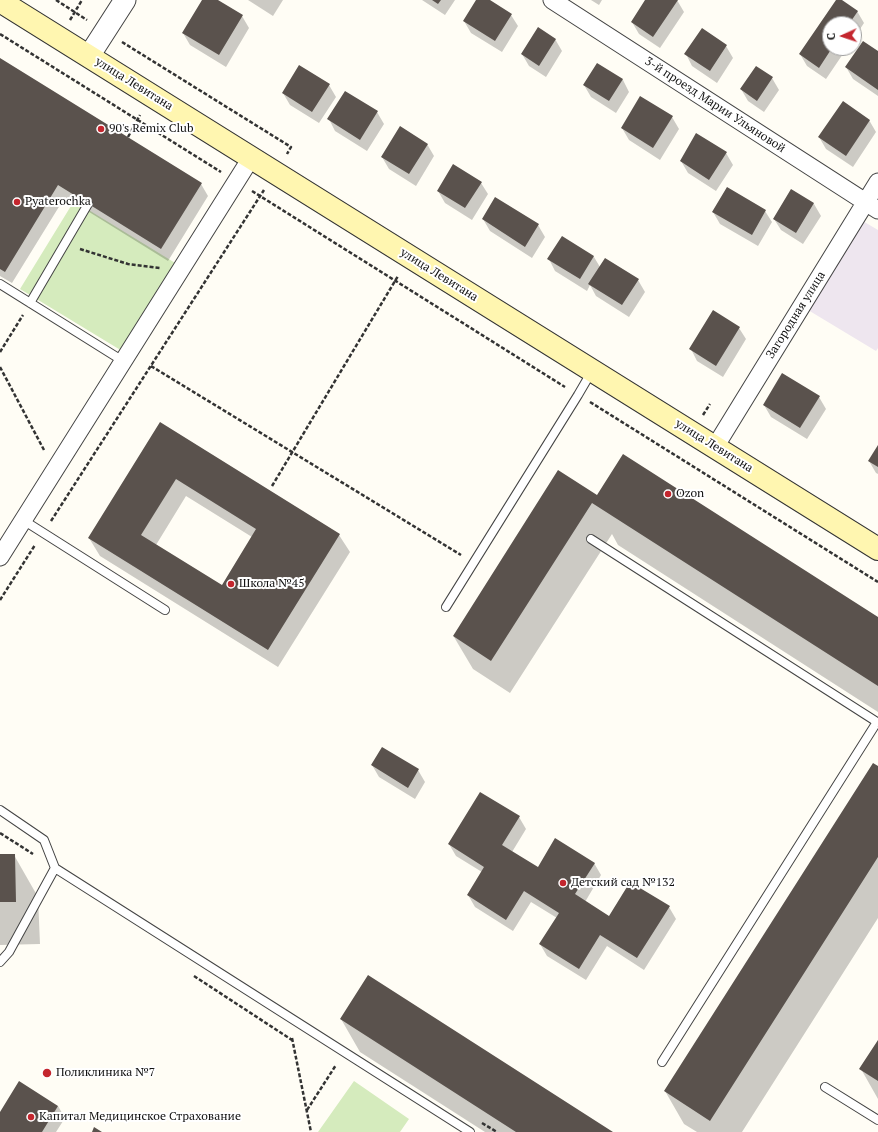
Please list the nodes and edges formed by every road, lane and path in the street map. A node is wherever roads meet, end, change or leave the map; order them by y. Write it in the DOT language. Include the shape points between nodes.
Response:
graph roads {
  1 [pos="56,0"];
  2 [pos="125,0"];
  3 [pos="552,0"];
  4 [pos="0,1"];
  5 [pos="106,31"];
  6 [pos="0,34"];
  7 [pos="89,56"];
  8 [pos="141,114"];
  9 [pos="138,120"];
  10 [pos="128,137"];
  11 [pos="251,158"];
  12 [pos="275,172"];
  13 [pos="237,181"];
  14 [pos="878,182"];
  15 [pos="260,196"];
  16 [pos="88,204"];
  17 [pos="872,206"];
  18 [pos="65,244"];
  19 [pos="410,256"];
  20 [pos="180,270"];
  21 [pos="395,280"];
  22 [pos="0,284"];
  23 [pos="30,303"];
  24 [pos="0,352"];
  25 [pos="123,362"];
  26 [pos="151,366"];
  27 [pos="0,367"];
  28 [pos="592,370"];
  29 [pos="578,395"];
  30 [pos="715,447"];
  31 [pos="45,452"];
  32 [pos="292,452"];
  33 [pos="272,486"];
  34 [pos="23,520"];
  35 [pos="43,533"];
  36 [pos="591,539"];
  37 [pos="878,549"];
  38 [pos="0,557"];
  39 [pos="474,562"];
  40 [pos="878,582"];
  41 [pos="0,600"];
  42 [pos="446,607"];
  43 [pos="165,610"];
  44 [pos="878,722"];
  45 [pos="0,810"];
  46 [pos="55,868"];
  47 [pos="0,962"];
  48 [pos="288,1016"];
  49 [pos="662,1062"];
  50 [pos="825,1087"];
  51 [pos="878,1120"];
  52 [pos="311,1132"];
  53 [pos="470,1132"];
  1 -- 5 [label="path"];
  2 -- 5 [label="street"];
  3 -- 17 [label="street, 3-й проезд Марии Ульяновой"];
  4 -- 7 [label="main road, улица Левитана"];
  5 -- 7 [label="street"];
  5 -- 12 [label="path" via="291,147"];
  6 -- 9 [label="path"];
  7 -- 11 [label="main road, улица Левитана"];
  8 -- 9 [label="path"];
  9 -- 10 [label="path"];
  9 -- 13 [label="path"];
  11 -- 12 [label="main road, улица Левитана"];
  11 -- 13 [label="street"];
  12 -- 15 [label="path"];
  12 -- 19 [label="main road, улица Левитана"];
  13 -- 15 [label="path"];
  13 -- 20 [label="street"];
  14 -- 17 [label="street, Загородная улица"];
  15 -- 21 [label="path"];
  15 -- 26 [label="path"];
  16 -- 18 [label="lane"];
  17 -- 30 [label="street, Загородная улица"];
  18 -- 20 [label="path" via="128,264"];
  18 -- 23 [label="lane"];
  19 -- 21 [label="path"];
  19 -- 28 [label="main road, улица Левитана"];
  20 -- 25 [label="street"];
  21 -- 29 [label="path"];
  21 -- 32 [label="path"];
  22 -- 23 [label="lane"];
  23 -- 24 [label="path"];
  23 -- 25 [label="lane"];
  25 -- 34 [label="street"];
  26 -- 32 [label="path"];
  26 -- 35 [label="path"];
  27 -- 31 [label="path"];
  28 -- 29 [label="lane"];
  28 -- 30 [label="main road, улица Левитана"];
  29 -- 39 [label="lane"];
  29 -- 40 [label="path"];
  30 -- 37 [label="main road, улица Левитана"];
  32 -- 33 [label="path"];
  32 -- 39 [label="path"];
  34 -- 35 [label="lane"];
  34 -- 38 [label="street"];
  35 -- 41 [label="path"];
  35 -- 43 [label="lane"];
  36 -- 44 [label="lane"];
  39 -- 42 [label="lane"];
  44 -- 49 [label="lane"];
  45 -- 46 [label="lane" via="44,840"];
  46 -- 47 [label="lane" via="9,952"];
  46 -- 48 [label="lane"];
  48 -- 52 [label="path"];
  48 -- 53 [label="lane"];
  50 -- 51 [label="lane"];
}
